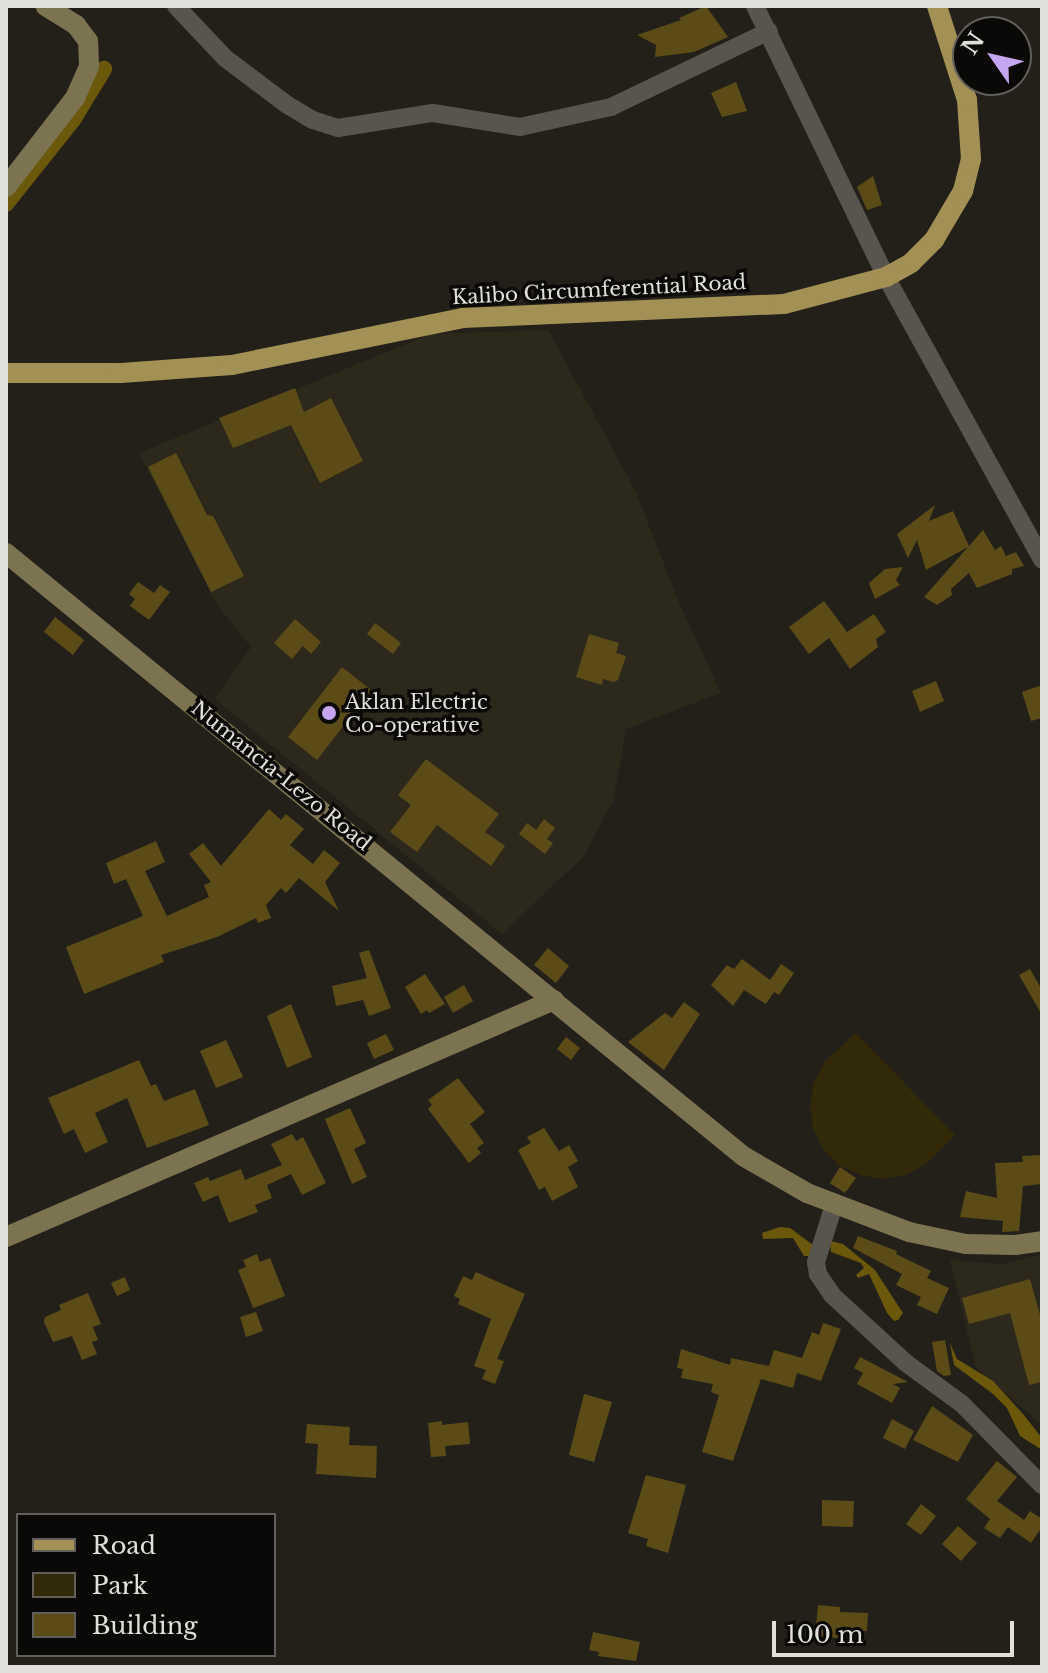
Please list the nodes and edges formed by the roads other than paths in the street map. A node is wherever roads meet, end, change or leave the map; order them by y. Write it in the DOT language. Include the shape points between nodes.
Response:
graph roads {
  1 [pos="46,6"];
  2 [pos="176,6"];
  3 [pos="755,6"];
  4 [pos="937,6"];
  5 [pos="769,31"];
  6 [pos="6,187"];
  7 [pos="886,277"];
  8 [pos="6,373"];
  9 [pos="6,553"];
  10 [pos="1042,560"];
  11 [pos="554,1000"];
  12 [pos="834,1205"];
  13 [pos="6,1237"];
  14 [pos="1042,1241"];
  15 [pos="1042,1485"];
  1 -- 6 [label="main road" via="76,25 88,41 89,66 75,98"];
  2 -- 5 [label="street" via="225,58 300,112 338,128 433,113 520,127 596,111"];
  3 -- 5 [label="street"];
  4 -- 7 [label="main road, Kalibo Circumferential Road" via="967,100 971,159 963,191 934,240 911,263"];
  5 -- 7 [label="street"];
  7 -- 8 [label="main road, Kalibo Circumferential Road" via="784,304 462,318 232,365 121,373"];
  7 -- 10 [label="street"];
  9 -- 11 [label="main road, Numancia-Lezo Road"];
  11 -- 12 [label="main road, Numancia-Lezo Road" via="743,1156"];
  11 -- 13 [label="main road"];
  12 -- 14 [label="main road, Numancia-Lezo Road" via="966,1244"];
  12 -- 15 [label="street" via="816,1262 832,1295 906,1363 962,1404"];
}
